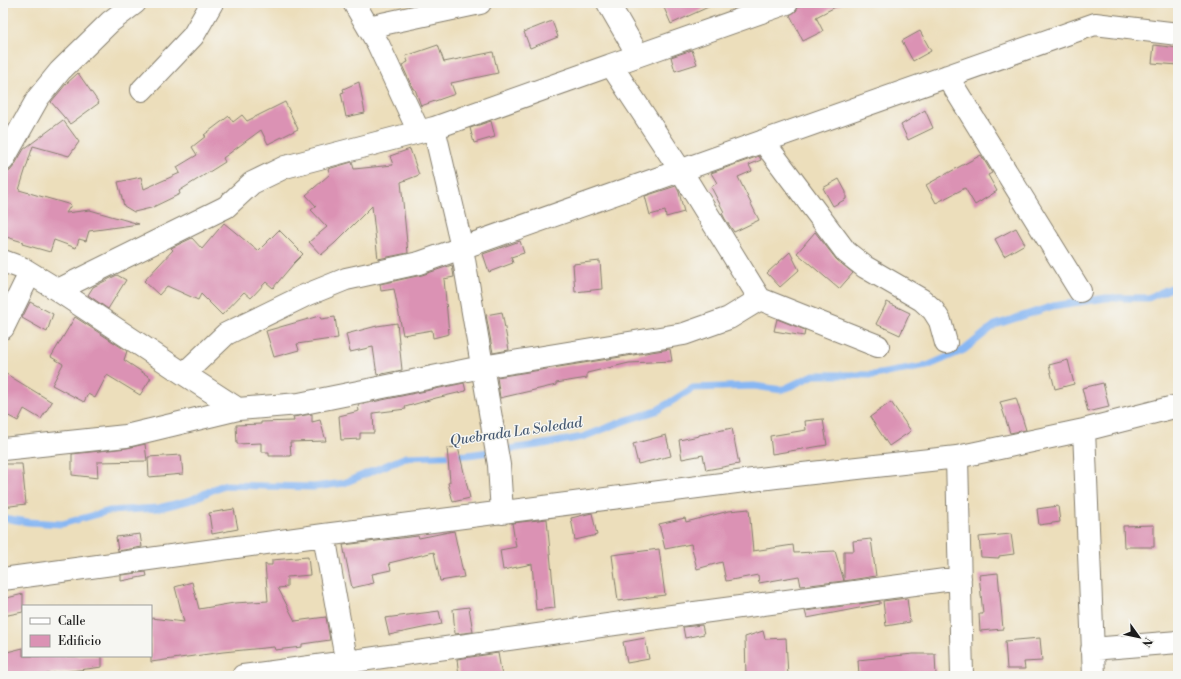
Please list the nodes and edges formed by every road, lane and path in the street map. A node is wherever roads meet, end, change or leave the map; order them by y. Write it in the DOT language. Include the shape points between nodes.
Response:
graph roads {
  1 [pos="135,3"];
  2 [pos="212,3"];
  3 [pos="354,3"];
  4 [pos="480,3"];
  5 [pos="608,3"];
  6 [pos="787,3"];
  7 [pos="368,26"];
  8 [pos="1178,34"];
  9 [pos="638,55"];
  10 [pos="611,65"];
  11 [pos="947,76"];
  12 [pos="142,90"];
  13 [pos="426,130"];
  14 [pos="763,141"];
  15 [pos="3,160"];
  16 [pos="681,171"];
  17 [pos="462,248"];
  18 [pos="3,261"];
  19 [pos="30,272"];
  20 [pos="58,290"];
  21 [pos="1080,291"];
  22 [pos="760,299"];
  23 [pos="3,328"];
  24 [pos="946,343"];
  25 [pos="878,346"];
  26 [pos="482,367"];
  27 [pos="184,374"];
  28 [pos="1178,406"];
  29 [pos="238,409"];
  30 [pos="1084,430"];
  31 [pos="3,449"];
  32 [pos="958,457"];
  33 [pos="502,512"];
  34 [pos="324,535"];
  35 [pos="960,578"];
  36 [pos="3,579"];
  37 [pos="1178,642"];
  38 [pos="1092,649"];
  39 [pos="348,669"];
  40 [pos="243,676"];
  41 [pos="962,676"];
  42 [pos="1094,676"];
  1 -- 15 [label="street" via="110,22 60,70 38,98"];
  2 -- 12 [label="street" via="193,36"];
  3 -- 7 [label="street"];
  4 -- 7 [label="street"];
  5 -- 9 [label="street"];
  6 -- 9 [label="street"];
  7 -- 13 [label="street"];
  8 -- 11 [label="street" via="1095,24"];
  9 -- 10 [label="street"];
  10 -- 13 [label="street"];
  10 -- 16 [label="street"];
  11 -- 14 [label="street"];
  11 -- 21 [label="street"];
  13 -- 17 [label="street"];
  13 -- 20 [label="street" via="285,166 252,183 226,207"];
  14 -- 16 [label="street"];
  14 -- 24 [label="street" via="846,252 865,267 922,300 933,310 940,321"];
  16 -- 17 [label="street"];
  16 -- 22 [label="street"];
  17 -- 26 [label="street"];
  17 -- 27 [label="street" via="419,263 346,279 304,296 226,334"];
  18 -- 19 [label="street"];
  19 -- 20 [label="street"];
  19 -- 23 [label="street"];
  20 -- 27 [label="street"];
  22 -- 25 [label="street"];
  22 -- 26 [label="street" via="730,318 684,334"];
  26 -- 29 [label="street" via="299,404"];
  26 -- 33 [label="street" via="499,465"];
  27 -- 29 [label="street"];
  28 -- 30 [label="street"];
  29 -- 31 [label="street" via="126,436"];
  30 -- 32 [label="street"];
  30 -- 38 [label="street"];
  32 -- 33 [label="street"];
  32 -- 35 [label="street"];
  33 -- 34 [label="street"];
  34 -- 36 [label="street"];
  34 -- 39 [label="street"];
  35 -- 39 [label="street" via="664,617"];
  35 -- 41 [label="street"];
  37 -- 38 [label="street"];
  38 -- 42 [label="street"];
  39 -- 40 [label="street"];
}
